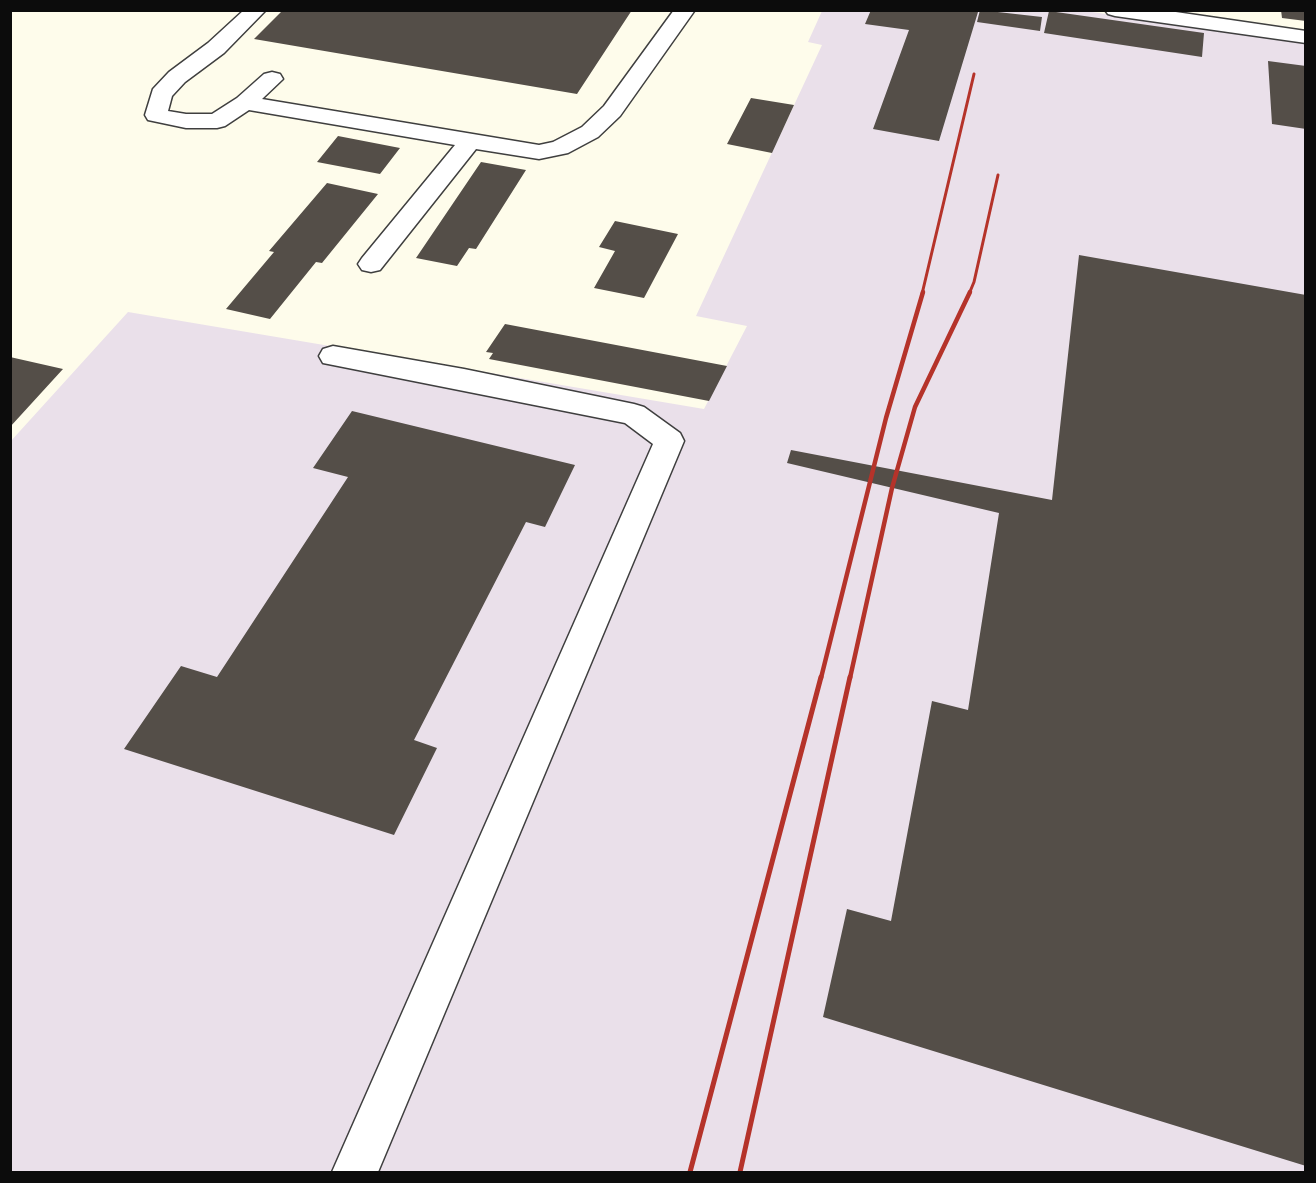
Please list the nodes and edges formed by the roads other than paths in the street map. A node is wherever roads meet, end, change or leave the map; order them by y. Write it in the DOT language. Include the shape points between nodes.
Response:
graph roads {
  1 [pos="256,10"];
  2 [pos="685,10"];
  3 [pos="1115,10"];
  4 [pos="1266,10"];
  5 [pos="1267,32"];
  6 [pos="1305,37"];
  7 [pos="272,79"];
  8 [pos="245,103"];
  9 [pos="471,140"];
  10 [pos="371,264"];
  11 [pos="333,356"];
  12 [pos="355,1173"];
  1 -- 8 [label="lane" via="216,48 177,77 161,94 156,115 186,121 217,121"];
  2 -- 9 [label="lane" via="612,111 590,132 560,148 539,152"];
  3 -- 5 [label="lane"];
  4 -- 5 [label="lane"];
  5 -- 6 [label="lane"];
  7 -- 8 [label="lane"];
  8 -- 9 [label="lane"];
  9 -- 10 [label="lane"];
  11 -- 12 [label="lane" via="634,414 669,441"];
}
